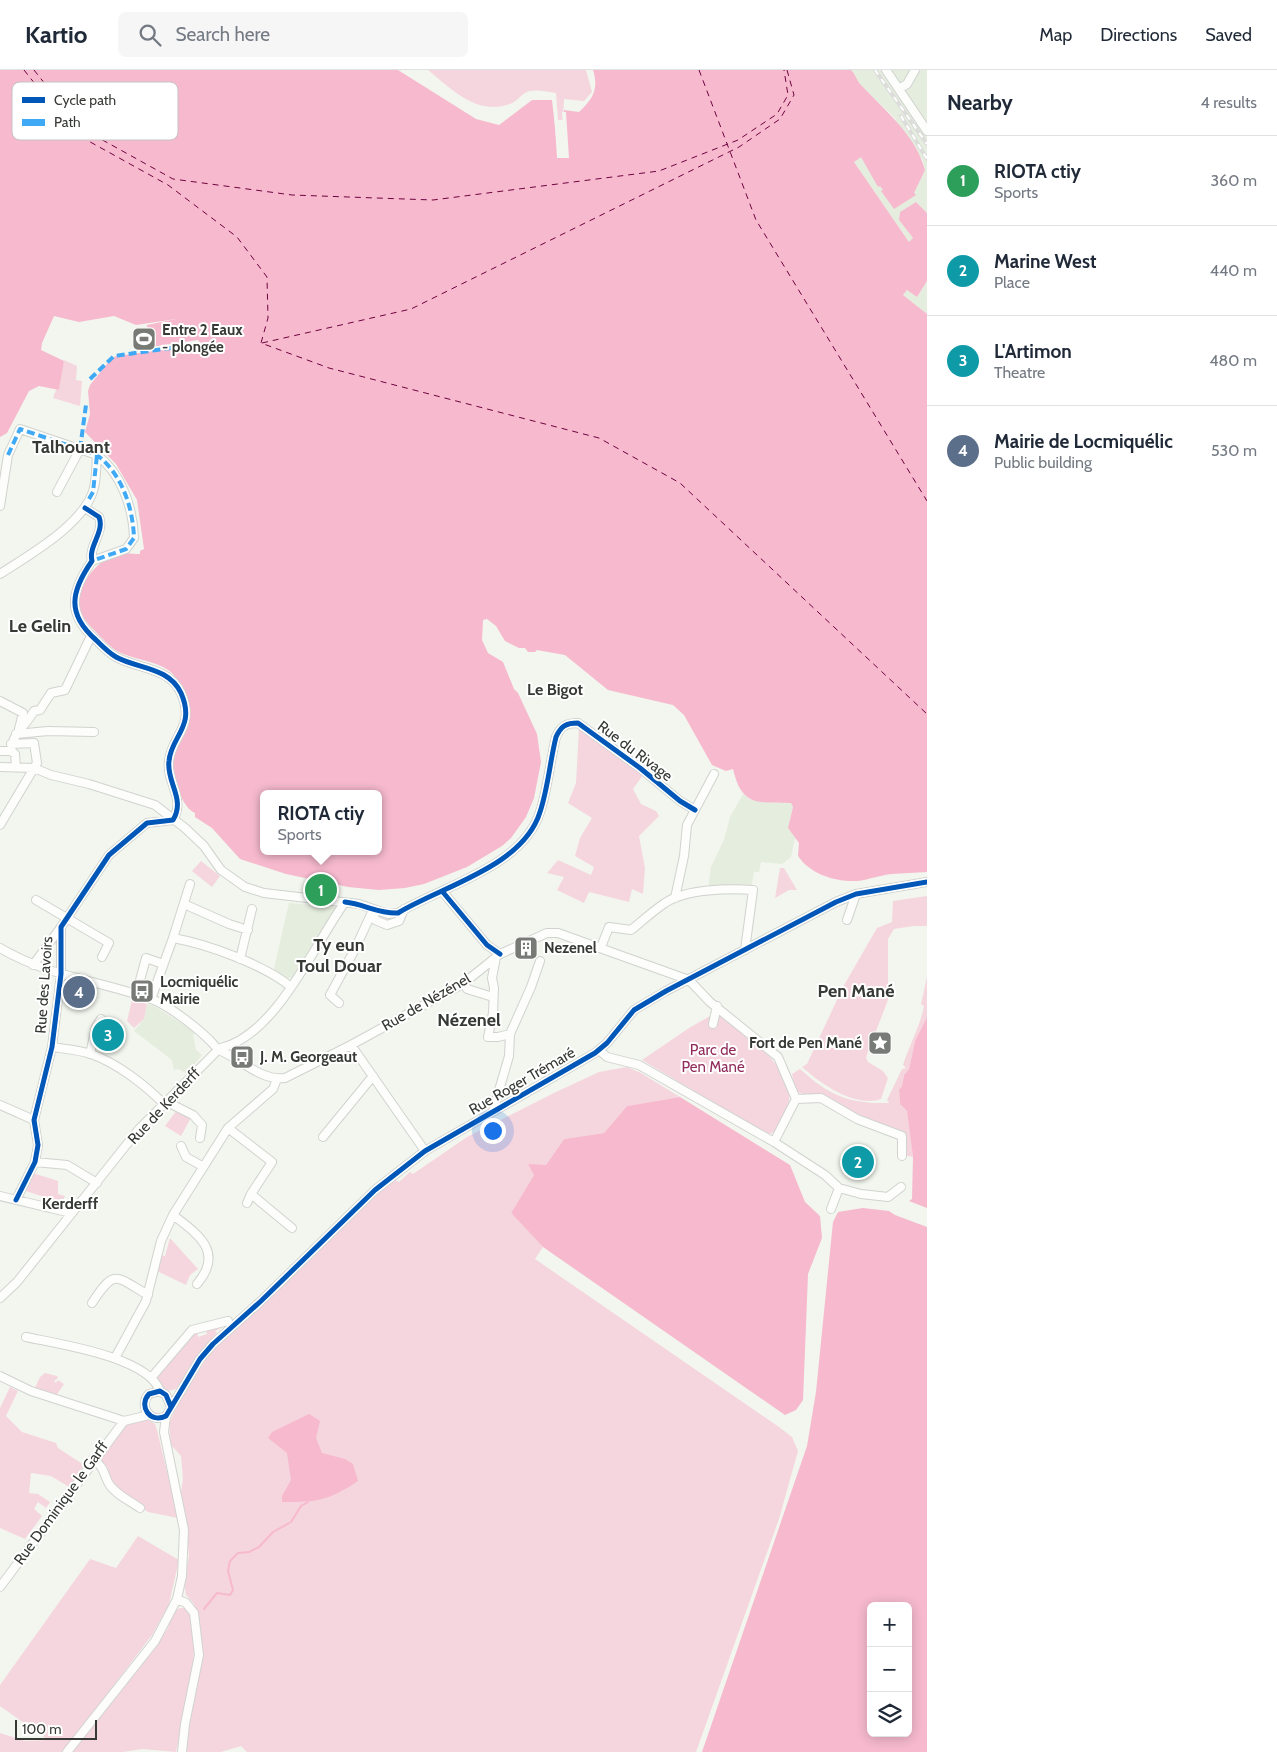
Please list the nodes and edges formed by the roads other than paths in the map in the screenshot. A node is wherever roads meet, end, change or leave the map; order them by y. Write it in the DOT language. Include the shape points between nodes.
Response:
graph roads {
  1 [pos="886,70"];
  2 [pos="915,70"];
  3 [pos="899,89"];
  4 [pos="927,131"];
  5 [pos="80,449"];
  6 [pos="98,456"];
  7 [pos="57,492"];
  8 [pos="0,506"];
  9 [pos="85,508"];
  10 [pos="92,561"];
  11 [pos="0,574"];
  12 [pos="91,636"];
  13 [pos="0,701"];
  14 [pos="18,732"];
  15 [pos="94,732"];
  16 [pos="11,747"];
  17 [pos="0,751"];
  18 [pos="0,767"];
  19 [pos="16,768"];
  20 [pos="34,768"];
  21 [pos="714,774"];
  22 [pos="695,810"];
  23 [pos="173,820"];
  24 [pos="0,825"];
  25 [pos="927,882"];
  26 [pos="190,884"];
  27 [pos="442,891"];
  28 [pos="856,894"];
  29 [pos="675,898"];
  30 [pos="36,900"];
  31 [pos="346,902"];
  32 [pos="184,904"];
  33 [pos="252,909"];
  34 [pos="404,909"];
  35 [pos="373,910"];
  36 [pos="67,917"];
  37 [pos="847,920"];
  38 [pos="59,928"];
  39 [pos="248,930"];
  40 [pos="173,938"];
  41 [pos="601,947"];
  42 [pos="2,949"];
  43 [pos="745,950"];
  44 [pos="498,955"];
  45 [pos="102,957"];
  46 [pos="0,958"];
  47 [pos="240,959"];
  48 [pos="540,961"];
  49 [pos="163,964"];
  50 [pos="33,966"];
  51 [pos="61,974"];
  52 [pos="688,980"];
  53 [pos="464,983"];
  54 [pos="291,987"];
  55 [pos="136,995"];
  56 [pos="493,997"];
  57 [pos="151,999"];
  58 [pos="339,1003"];
  59 [pos="717,1006"];
  60 [pos="101,1019"];
  61 [pos="713,1024"];
  62 [pos="510,1034"];
  63 [pos="351,1045"];
  64 [pos="52,1047"];
  65 [pos="218,1050"];
  66 [pos="599,1050"];
  67 [pos="90,1054"];
  68 [pos="373,1076"];
  69 [pos="277,1079"];
  70 [pos="796,1099"];
  71 [pos="166,1104"];
  72 [pos="0,1105"];
  73 [pos="492,1111"];
  74 [pos="34,1120"];
  75 [pos="228,1128"];
  76 [pos="323,1137"];
  77 [pos="200,1138"];
  78 [pos="774,1142"];
  79 [pos="181,1146"];
  80 [pos="425,1151"];
  81 [pos="274,1152"];
  82 [pos="902,1156"];
  83 [pos="269,1160"];
  84 [pos="35,1162"];
  85 [pos="202,1166"];
  86 [pos="97,1183"];
  87 [pos="900,1187"];
  88 [pos="839,1188"];
  89 [pos="251,1194"];
  90 [pos="0,1196"];
  91 [pos="16,1200"];
  92 [pos="248,1203"];
  93 [pos="831,1209"];
  94 [pos="70,1213"];
  95 [pos="173,1215"];
  96 [pos="292,1228"];
  97 [pos="197,1284"];
  98 [pos="148,1295"];
  99 [pos="0,1298"];
  100 [pos="92,1303"];
  101 [pos="228,1321"];
  102 [pos="26,1337"];
  103 [pos="115,1358"];
  104 [pos="0,1376"];
  105 [pos="151,1378"];
  106 [pos="184,1387"];
  107 [pos="163,1393"];
  108 [pos="149,1394"];
  109 [pos="144,1405"];
  110 [pos="171,1407"];
  111 [pos="166,1416"];
  112 [pos="153,1417"];
  113 [pos="127,1419"];
  114 [pos="164,1432"];
  115 [pos="93,1459"];
  116 [pos="140,1508"];
  117 [pos="0,1586"];
  118 [pos="177,1599"];
  119 [pos="68,1752"];
  120 [pos="182,1752"];
  1 -- 3 [label="street"];
  2 -- 3 [label="street" via="907,84"];
  3 -- 4 [label="street"];
  5 -- 6 [label="street"];
  5 -- 7 [label="street"];
  5 -- 8 [label="street" via="20,429 8,455"];
  6 -- 9 [label="street" via="93,492"];
  6 -- 10 [label="street" via="108,463 122,490 131,512 134,538 126,549"];
  9 -- 10 [label="street" via="98,517 101,526"];
  9 -- 11 [label="street" via="36,551"];
  10 -- 12 [label="street" via="77,586 74,602 76,614"];
  12 -- 14 [label="street" via="65,690 51,693 40,710 34,711"];
  12 -- 23 [label="street" via="117,658 167,677 181,693 185,722 169,760 178,806"];
  13 -- 14 [label="street" via="22,713"];
  14 -- 15 [label="street"];
  14 -- 16 [label="street"];
  16 -- 17 [label="street"];
  16 -- 19 [label="street"];
  16 -- 20 [label="street" via="34,743 37,763"];
  18 -- 19 [label="street"];
  19 -- 20 [label="street"];
  20 -- 23 [label="street" via="155,806"];
  20 -- 24 [label="street"];
  21 -- 22 [label="street"];
  22 -- 27 [label="street, Rue du Rivage" via="579,724 568,723 556,737 540,813 527,837 507,856"];
  22 -- 29 [label="street" via="684,834 684,856"];
  23 -- 31 [label="street" via="204,846 229,877 245,887 264,893"];
  23 -- 36 [label="street, Rue des Lavoirs" via="147,824 109,855"];
  25 -- 28 [label="street, Rue Roger Trémaré"];
  26 -- 32 [label="street"];
  27 -- 34 [label="street"];
  27 -- 44 [label="street"];
  28 -- 37 [label="street"];
  28 -- 43 [label="street, Rue Roger Trémaré"];
  29 -- 41 [label="street" via="666,901 631,930 609,927"];
  29 -- 43 [label="street" via="714,889 753,890"];
  30 -- 36 [label="street"];
  31 -- 35 [label="street"];
  31 -- 54 [label="street, Rue de Kerderff"];
  32 -- 39 [label="street"];
  32 -- 40 [label="street"];
  33 -- 39 [label="street"];
  34 -- 35 [label="street" via="388,914"];
  34 -- 35 [label="street" via="399,921 387,926 375,920"];
  35 -- 58 [label="street" via="330,995"];
  36 -- 38 [label="street, Rue des Lavoirs"];
  36 -- 45 [label="street" via="109,943"];
  38 -- 50 [label="street"];
  38 -- 51 [label="street, Rue des Lavoirs"];
  39 -- 47 [label="street"];
  40 -- 47 [label="street"];
  40 -- 49 [label="street"];
  41 -- 44 [label="street, Rue de Nézénel" via="558,933 547,933"];
  41 -- 52 [label="street, Rue de Nézénel"];
  42 -- 46 [label="street"];
  42 -- 50 [label="street"];
  43 -- 52 [label="street, Rue Roger Trémaré"];
  44 -- 53 [label="street, Rue de Nézénel"];
  44 -- 56 [label="street" via="492,978"];
  47 -- 54 [label="street"];
  48 -- 62 [label="street"];
  49 -- 55 [label="street" via="146,958"];
  49 -- 57 [label="street"];
  50 -- 51 [label="street"];
  51 -- 55 [label="street"];
  51 -- 64 [label="street, Rue des Lavoirs"];
  52 -- 59 [label="street"];
  52 -- 66 [label="street, Rue Roger Trémaré" via="634,1010"];
  53 -- 56 [label="street" via="467,989"];
  53 -- 63 [label="street, Rue de Nézénel"];
  54 -- 65 [label="street, Rue de Kerderff" via="272,1014 246,1035"];
  55 -- 57 [label="street"];
  56 -- 62 [label="street" via="494,1013 488,1037"];
  57 -- 65 [label="street" via="198,1030"];
  59 -- 61 [label="street"];
  59 -- 70 [label="street" via="778,1057"];
  60 -- 67 [label="street"];
  62 -- 73 [label="street" via="509,1056"];
  63 -- 68 [label="street"];
  63 -- 69 [label="street, Rue de Nézénel"];
  64 -- 67 [label="street"];
  64 -- 74 [label="street, Rue des Lavoirs"];
  65 -- 69 [label="street"];
  65 -- 71 [label="street, Rue de Kerderff"];
  66 -- 73 [label="street, Rue Roger Trémaré"];
  66 -- 78 [label="street" via="607,1056 639,1065"];
  67 -- 71 [label="street" via="109,1063"];
  68 -- 76 [label="street"];
  68 -- 80 [label="street"];
  69 -- 75 [label="street" via="273,1089"];
  70 -- 78 [label="street"];
  70 -- 82 [label="street" via="821,1098 857,1118 902,1136"];
  71 -- 77 [label="street" via="193,1115 202,1125"];
  71 -- 86 [label="street, Rue de Kerderff" via="139,1129"];
  72 -- 74 [label="street"];
  73 -- 80 [label="street, Rue Roger Trémaré"];
  74 -- 84 [label="street, Rue des Lavoirs" via="38,1145"];
  75 -- 83 [label="street"];
  75 -- 85 [label="street"];
  78 -- 88 [label="street" via="825,1175"];
  79 -- 85 [label="street" via="186,1157"];
  80 -- 106 [label="street, Rue Roger Trémaré" via="375,1190 260,1302 221,1335 200,1359"];
  81 -- 83 [label="street"];
  83 -- 89 [label="street" via="272,1162"];
  84 -- 86 [label="street" via="67,1165"];
  84 -- 91 [label="street, Rue des Lavoirs"];
  85 -- 95 [label="street"];
  86 -- 94 [label="street, Rue de Kerderff"];
  87 -- 88 [label="street" via="888,1197"];
  88 -- 93 [label="street"];
  89 -- 92 [label="street"];
  89 -- 96 [label="street"];
  90 -- 91 [label="street"];
  91 -- 94 [label="street"];
  94 -- 99 [label="street, Rue de Kerderff" via="17,1282"];
  95 -- 97 [label="street" via="206,1243 208,1269"];
  95 -- 98 [label="street" via="161,1241"];
  98 -- 100 [label="street" via="119,1278 113,1278 107,1280"];
  98 -- 103 [label="street"];
  101 -- 105 [label="street" via="192,1330"];
  102 -- 103 [label="street"];
  103 -- 105 [label="street"];
  104 -- 113 [label="street" via="20,1387"];
  105 -- 107 [label="street"];
  105 -- 108 [label="street"];
  106 -- 107 [label="street"];
  106 -- 110 [label="street, Rue Roger Trémaré"];
  107 -- 108 [label="street"];
  107 -- 110 [label="street"];
  108 -- 109 [label="street"];
  109 -- 112 [label="street"];
  109 -- 113 [label="street, Rue Dominique le Garff"];
  110 -- 111 [label="street"];
  111 -- 112 [label="street"];
  111 -- 114 [label="street"];
  112 -- 113 [label="street"];
  112 -- 114 [label="street"];
  113 -- 115 [label="street, Rue Dominique le Garff"];
  114 -- 118 [label="street" via="184,1530 183,1569"];
  115 -- 116 [label="street" via="104,1468 108,1483"];
  115 -- 117 [label="street, Rue Dominique le Garff"];
  118 -- 119 [label="street" via="155,1641"];
  118 -- 120 [label="street" via="186,1603 194,1613 199,1655"];
}
